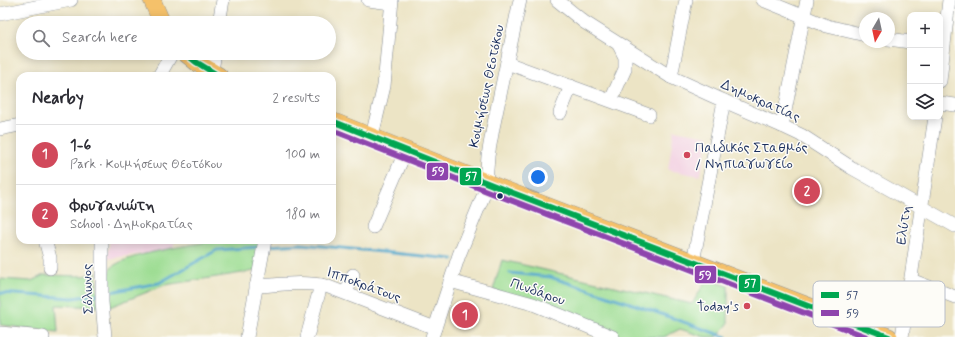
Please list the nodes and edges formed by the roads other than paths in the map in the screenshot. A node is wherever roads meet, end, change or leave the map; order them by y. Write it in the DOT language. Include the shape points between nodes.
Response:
graph roads {
  1 [pos="72,0"];
  2 [pos="152,0"];
  3 [pos="223,0"];
  4 [pos="368,0"];
  5 [pos="520,0"];
  6 [pos="557,0"];
  7 [pos="686,0"];
  8 [pos="763,0"];
  9 [pos="807,0"];
  10 [pos="949,0"];
  11 [pos="392,2"];
  12 [pos="0,14"];
  13 [pos="159,16"];
  14 [pos="220,16"];
  15 [pos="804,16"];
  16 [pos="859,34"];
  17 [pos="943,39"];
  18 [pos="895,40"];
  19 [pos="907,42"];
  20 [pos="619,45"];
  21 [pos="168,60"];
  22 [pos="194,60"];
  23 [pos="214,60"];
  24 [pos="508,63"];
  25 [pos="161,72"];
  26 [pos="208,72"];
  27 [pos="212,72"];
  28 [pos="671,77"];
  29 [pos="570,86"];
  30 [pos="611,100"];
  31 [pos="724,101"];
  32 [pos="943,103"];
  33 [pos="955,105"];
  34 [pos="560,113"];
  35 [pos="649,114"];
  36 [pos="16,118"];
  37 [pos="935,120"];
  38 [pos="0,122"];
  39 [pos="336,122"];
  40 [pos="16,126"];
  41 [pos="782,126"];
  42 [pos="0,129"];
  43 [pos="372,136"];
  44 [pos="406,150"];
  45 [pos="486,182"];
  46 [pos="922,208"];
  47 [pos="955,226"];
  48 [pos="373,227"];
  49 [pos="46,244"];
  50 [pos="102,244"];
  51 [pos="264,244"];
  52 [pos="693,262"];
  53 [pos="50,268"];
  54 [pos="353,275"];
  55 [pos="911,280"];
  56 [pos="450,281"];
  57 [pos="321,285"];
  58 [pos="256,286"];
  59 [pos="346,293"];
  60 [pos="945,293"];
  61 [pos="955,297"];
  62 [pos="813,308"];
  63 [pos="863,327"];
  64 [pos="904,327"];
  65 [pos="433,332"];
  66 [pos="0,333"];
  67 [pos="43,337"];
  68 [pos="105,337"];
  69 [pos="247,337"];
  70 [pos="306,337"];
  71 [pos="614,337"];
  72 [pos="889,337"];
  73 [pos="902,337"];
  1 -- 12 [label="street"];
  2 -- 13 [label="main road"];
  3 -- 14 [label="street"];
  4 -- 11 [label="street"];
  5 -- 24 [label="street, Κοιμήσεως Θεοτόκου"];
  6 -- 20 [label="street, Δημοκρατίας"];
  7 -- 28 [label="street"];
  8 -- 15 [label="street"];
  9 -- 15 [label="street"];
  10 -- 17 [label="street"];
  11 -- 43 [label="street" via="384,86"];
  15 -- 16 [label="street"];
  15 -- 41 [label="street"];
  18 -- 19 [label="street"];
  20 -- 28 [label="street, Δημοκρατίας"];
  20 -- 30 [label="street" via="625,57 625,69"];
  21 -- 25 [label="street"];
  22 -- 26 [label="main road"];
  23 -- 27 [label="street"];
  24 -- 29 [label="street"];
  24 -- 45 [label="street, Κοιμήσεως Θεοτόκου" via="491,135"];
  28 -- 31 [label="street, Δημοκρατίας"];
  29 -- 30 [label="street"];
  29 -- 34 [label="street"];
  30 -- 35 [label="street"];
  31 -- 41 [label="street, Δημοκρατίας"];
  31 -- 52 [label="street"];
  32 -- 33 [label="street"];
  36 -- 38 [label="street"];
  37 -- 46 [label="street, Ελύτη"];
  39 -- 43 [label="main road"];
  40 -- 42 [label="street"];
  41 -- 46 [label="street, Δημοκρατίας"];
  43 -- 44 [label="main road"];
  44 -- 45 [label="main road"];
  44 -- 48 [label="street"];
  45 -- 52 [label="main road"];
  45 -- 56 [label="street, Κοιμήσεως Θεοτόκου" via="483,198"];
  46 -- 47 [label="street, Δημοκρατίας"];
  46 -- 55 [label="street, Ελύτη"];
  49 -- 53 [label="street"];
  50 -- 68 [label="street, Σόλωνος"];
  51 -- 58 [label="street"];
  52 -- 62 [label="main road"];
  54 -- 59 [label="street"];
  56 -- 65 [label="street, Κοιμήσεως Θεοτόκου"];
  56 -- 71 [label="street, Πινδάρου" via="533,304"];
  57 -- 58 [label="street, Ιπποκράτους"];
  57 -- 59 [label="street, Ιπποκράτους"];
  57 -- 70 [label="street"];
  58 -- 69 [label="street"];
  59 -- 65 [label="street, Ιπποκράτους"];
  60 -- 61 [label="street"];
  63 -- 72 [label="main road"];
  64 -- 73 [label="street, Ελύτη"];
  66 -- 67 [label="street"];
}
